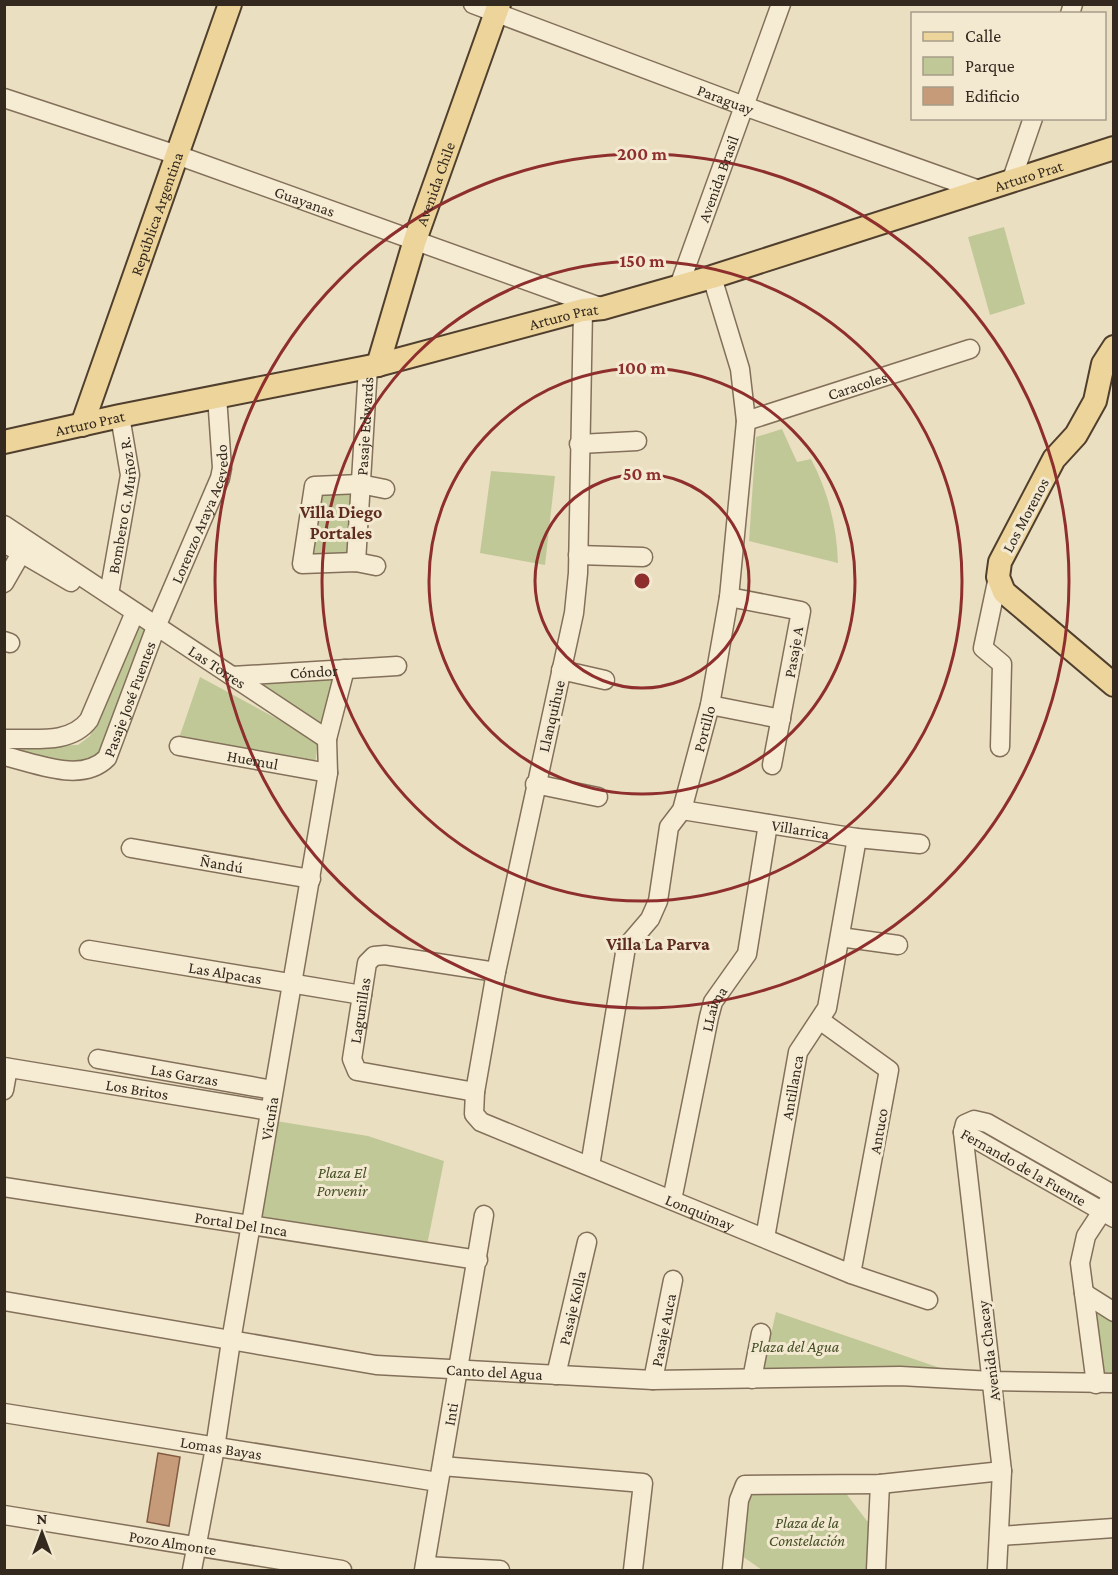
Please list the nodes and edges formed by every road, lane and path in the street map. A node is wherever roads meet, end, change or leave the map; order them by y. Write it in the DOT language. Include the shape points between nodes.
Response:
graph roads {
  1 [pos="230,4"];
  2 [pos="472,4"];
  3 [pos="781,4"];
  4 [pos="498,9"];
  5 [pos="4,98"];
  6 [pos="744,106"];
  7 [pos="1032,120"];
  8 [pos="1113,148"];
  9 [pos="177,154"];
  10 [pos="1012,179"];
  11 [pos="979,190"];
  12 [pos="416,240"];
  13 [pos="712,277"];
  14 [pos="679,286"];
  15 [pos="593,309"];
  16 [pos="1113,347"];
  17 [pos="970,349"];
  18 [pos="373,366"];
  19 [pos="217,396"];
  20 [pos="120,416"];
  21 [pos="746,421"];
  22 [pos="82,425"];
  23 [pos="637,441"];
  24 [pos="4,442"];
  25 [pos="579,444"];
  26 [pos="360,484"];
  27 [pos="385,489"];
  28 [pos="4,525"];
  29 [pos="4,543"];
  30 [pos="25,547"];
  31 [pos="578,555"];
  32 [pos="643,557"];
  33 [pos="356,562"];
  34 [pos="376,566"];
  35 [pos="998,578"];
  36 [pos="4,583"];
  37 [pos="109,594"];
  38 [pos="729,597"];
  39 [pos="135,612"];
  40 [pos="156,627"];
  41 [pos="397,666"];
  42 [pos="345,669"];
  43 [pos="561,670"];
  44 [pos="232,676"];
  45 [pos="605,680"];
  46 [pos="1113,685"];
  47 [pos="710,705"];
  48 [pos="781,719"];
  49 [pos="4,739"];
  50 [pos="327,739"];
  51 [pos="179,746"];
  52 [pos="1000,747"];
  53 [pos="4,756"];
  54 [pos="772,765"];
  55 [pos="328,773"];
  56 [pos="536,784"];
  57 [pos="598,797"];
  58 [pos="682,810"];
  59 [pos="768,824"];
  60 [pos="857,838"];
  61 [pos="920,844"];
  62 [pos="131,848"];
  63 [pos="311,879"];
  64 [pos="840,938"];
  65 [pos="897,945"];
  66 [pos="89,950"];
  67 [pos="496,972"];
  68 [pos="293,984"];
  69 [pos="362,995"];
  70 [pos="821,1021"];
  71 [pos="98,1059"];
  72 [pos="6,1067"];
  73 [pos="4,1090"];
  74 [pos="273,1090"];
  75 [pos="475,1092"];
  76 [pos="270,1111"];
  77 [pos="475,1117"];
  78 [pos="963,1132"];
  79 [pos="590,1166"];
  80 [pos="4,1187"];
  81 [pos="1113,1195"];
  82 [pos="672,1200"];
  83 [pos="1108,1214"];
  84 [pos="484,1215"];
  85 [pos="250,1227"];
  86 [pos="765,1238"];
  87 [pos="587,1242"];
  88 [pos="478,1260"];
  89 [pos="851,1274"];
  90 [pos="673,1280"];
  91 [pos="1084,1293"];
  92 [pos="928,1300"];
  93 [pos="4,1301"];
  94 [pos="1113,1312"];
  95 [pos="761,1333"];
  96 [pos="231,1341"];
  97 [pos="459,1370"];
  98 [pos="556,1375"];
  99 [pos="752,1379"];
  100 [pos="653,1380"];
  101 [pos="992,1382"];
  102 [pos="1105,1383"];
  103 [pos="4,1413"];
  104 [pos="215,1448"];
  105 [pos="1002,1471"];
  106 [pos="440,1474"];
  107 [pos="880,1484"];
  108 [pos="4,1515"];
  109 [pos="1113,1528"];
  110 [pos="1000,1536"];
  111 [pos="196,1548"];
  112 [pos="424,1568"];
  113 [pos="192,1570"];
  114 [pos="342,1570"];
  115 [pos="500,1570"];
  116 [pos="633,1570"];
  117 [pos="732,1570"];
  118 [pos="876,1570"];
  119 [pos="998,1570"];
  1 -- 9 [label="main road, República Argentina"];
  2 -- 4 [label="street, Paraguay"];
  3 -- 6 [label="street, Avenida Brasil"];
  4 -- 6 [label="street, Paraguay"];
  4 -- 12 [label="main road, Avenida Chile"];
  5 -- 9 [label="street, Guayanas"];
  6 -- 11 [label="street, Paraguay"];
  6 -- 14 [label="street, Avenida Brasil"];
  7 -- 10 [label="street"];
  8 -- 10 [label="main road, Arturo Prat"];
  9 -- 12 [label="street, Guayanas"];
  9 -- 22 [label="main road, República Argentina"];
  10 -- 11 [label="main road, Arturo Prat"];
  11 -- 13 [label="main road, Arturo Prat"];
  12 -- 15 [label="street, Guayanas"];
  12 -- 18 [label="main road, Avenida Chile"];
  13 -- 14 [label="main road, Arturo Prat"];
  13 -- 21 [label="street, Portillo" via="740,369"];
  14 -- 15 [label="main road, Arturo Prat"];
  15 -- 18 [label="main road, Arturo Prat"];
  15 -- 25 [label="street, Llanquihue"];
  16 -- 35 [label="main road, Los Morenos" via="1103,364 1095,401 1076,435 1054,459 1000,562"];
  17 -- 21 [label="street, Caracoles"];
  18 -- 19 [label="main road, Arturo Prat"];
  18 -- 26 [label="street, Pasaje Edwards"];
  19 -- 20 [label="main road, Arturo Prat"];
  19 -- 40 [label="street, Lorenzo Araya Acevedo" via="220,478"];
  20 -- 22 [label="main road, Arturo Prat"];
  20 -- 37 [label="street, Bombero G. Muñoz R." via="130,475"];
  21 -- 38 [label="street, Portillo"];
  22 -- 24 [label="main road, Arturo Prat"];
  23 -- 25 [label="street"];
  25 -- 31 [label="street, Llanquihue"];
  26 -- 27 [label="street, Pasaje Edwards"];
  26 -- 33 [label="street, Pasaje Edwards"];
  26 -- 33 [label="street, Pasaje Edwards" via="314,486 303,564"];
  28 -- 30 [label="street, Las Torres"];
  29 -- 30 [label="street, Las Torres"];
  30 -- 36 [label="street"];
  30 -- 37 [label="street, Las Torres"];
  31 -- 32 [label="street"];
  31 -- 43 [label="street, Llanquihue" via="574,613"];
  33 -- 34 [label="street, Pasaje Edwards"];
  35 -- 46 [label="main road" via="1004,592"];
  35 -- 52 [label="street" via="982,648 1002,664"];
  37 -- 39 [label="street, Las Torres"];
  38 -- 47 [label="street, Portillo"];
  38 -- 48 [label="street, Pasaje A" via="801,611"];
  39 -- 40 [label="street, Las Torres"];
  39 -- 49 [label="street" via="89,720 81,730 68,736"];
  40 -- 44 [label="street, Las Torres"];
  40 -- 53 [label="street, Pasaje José Fuentes" via="107,758 99,766 89,771 69,771"];
  41 -- 42 [label="street, Cóndor"];
  42 -- 44 [label="street, Cóndor"];
  42 -- 50 [label="street, Vicuña"];
  43 -- 45 [label="street"];
  43 -- 56 [label="street, Llanquihue"];
  44 -- 50 [label="street, Las Torres"];
  47 -- 48 [label="street"];
  47 -- 58 [label="street, Portillo"];
  48 -- 54 [label="street, Pasaje A"];
  50 -- 55 [label="street, Vicuña"];
  51 -- 55 [label="street, Huemul"];
  55 -- 63 [label="street, Vicuña"];
  56 -- 57 [label="street"];
  56 -- 67 [label="street, Llanquihue"];
  58 -- 59 [label="street, Villarrica"];
  58 -- 79 [label="street, Portillo" via="669,826 658,901 650,919 626,947"];
  59 -- 60 [label="street, Villarrica"];
  59 -- 82 [label="street, LLaima" via="747,954 713,1002"];
  60 -- 61 [label="street, Villarrica"];
  60 -- 64 [label="street, Antillanca"];
  62 -- 63 [label="street, Ñandú"];
  63 -- 68 [label="street, Vicuña"];
  64 -- 65 [label="street"];
  64 -- 70 [label="street, Antillanca"];
  66 -- 68 [label="street, Las Alpacas"];
  67 -- 69 [label="street, Lagunillas" via="374,956 367,963"];
  67 -- 75 [label="street, Llanquihue"];
  68 -- 69 [label="street, Las Alpacas"];
  68 -- 74 [label="street, Vicuña"];
  69 -- 75 [label="street, Lagunillas" via="352,1059 357,1071"];
  70 -- 86 [label="street, Antillanca" via="798,1052"];
  70 -- 89 [label="street, Antuco" via="889,1070"];
  71 -- 74 [label="street, Las Garzas"];
  72 -- 73 [label="street"];
  72 -- 76 [label="street, Los Britos"];
  74 -- 76 [label="street, Vicuña"];
  75 -- 77 [label="street, Llanquihue"];
  76 -- 85 [label="street, Vicuña"];
  77 -- 79 [label="street, Lonquimay"];
  78 -- 81 [label="street, Fernando de la Fuente" via="965,1124 974,1120 987,1123"];
  78 -- 83 [label="street, Fernando de la Fuente"];
  78 -- 101 [label="street, Avenida Chacay"];
  79 -- 82 [label="street, Lonquimay"];
  80 -- 85 [label="street, Portal Del Inca"];
  81 -- 83 [label="street"];
  82 -- 86 [label="street, Lonquimay"];
  83 -- 91 [label="street" via="1081,1246"];
  84 -- 88 [label="street, Inti"];
  85 -- 88 [label="street, Portal Del Inca"];
  85 -- 96 [label="street, Vicuña"];
  86 -- 89 [label="street, Lonquimay"];
  87 -- 98 [label="street, Pasaje Kolla"];
  88 -- 97 [label="street, Inti"];
  89 -- 92 [label="street, Lonquimay"];
  90 -- 100 [label="street, Pasaje Auca"];
  91 -- 94 [label="street"];
  91 -- 102 [label="street"];
  93 -- 96 [label="street, Canto del Agua"];
  95 -- 99 [label="street"];
  96 -- 97 [label="street, Canto del Agua" via="376,1365"];
  96 -- 104 [label="street, Vicuña"];
  97 -- 98 [label="street, Canto del Agua"];
  97 -- 106 [label="street, Inti"];
  98 -- 100 [label="street, Canto del Agua"];
  99 -- 100 [label="street, Canto del Agua"];
  99 -- 101 [label="street, Canto del Agua" via="900,1376"];
  101 -- 102 [label="street, Canto del Agua"];
  101 -- 105 [label="street, Avenida Chacay"];
  103 -- 104 [label="street, Lomas Bayas"];
  104 -- 106 [label="street, Lomas Bayas"];
  104 -- 111 [label="street, Vicuña"];
  105 -- 107 [label="street"];
  105 -- 110 [label="street, Avenida Chacay"];
  106 -- 112 [label="street, Inti"];
  106 -- 116 [label="street, Lomas Bayas" via="642,1483"];
  107 -- 117 [label="street" via="745,1485 739,1500"];
  107 -- 118 [label="street"];
  108 -- 111 [label="street, Pozo Almonte"];
  109 -- 110 [label="street"];
  110 -- 119 [label="street, Avenida Chacay"];
  111 -- 113 [label="street, Vicuña"];
  111 -- 114 [label="street, Pozo Almonte"];
  112 -- 115 [label="street"];
}
